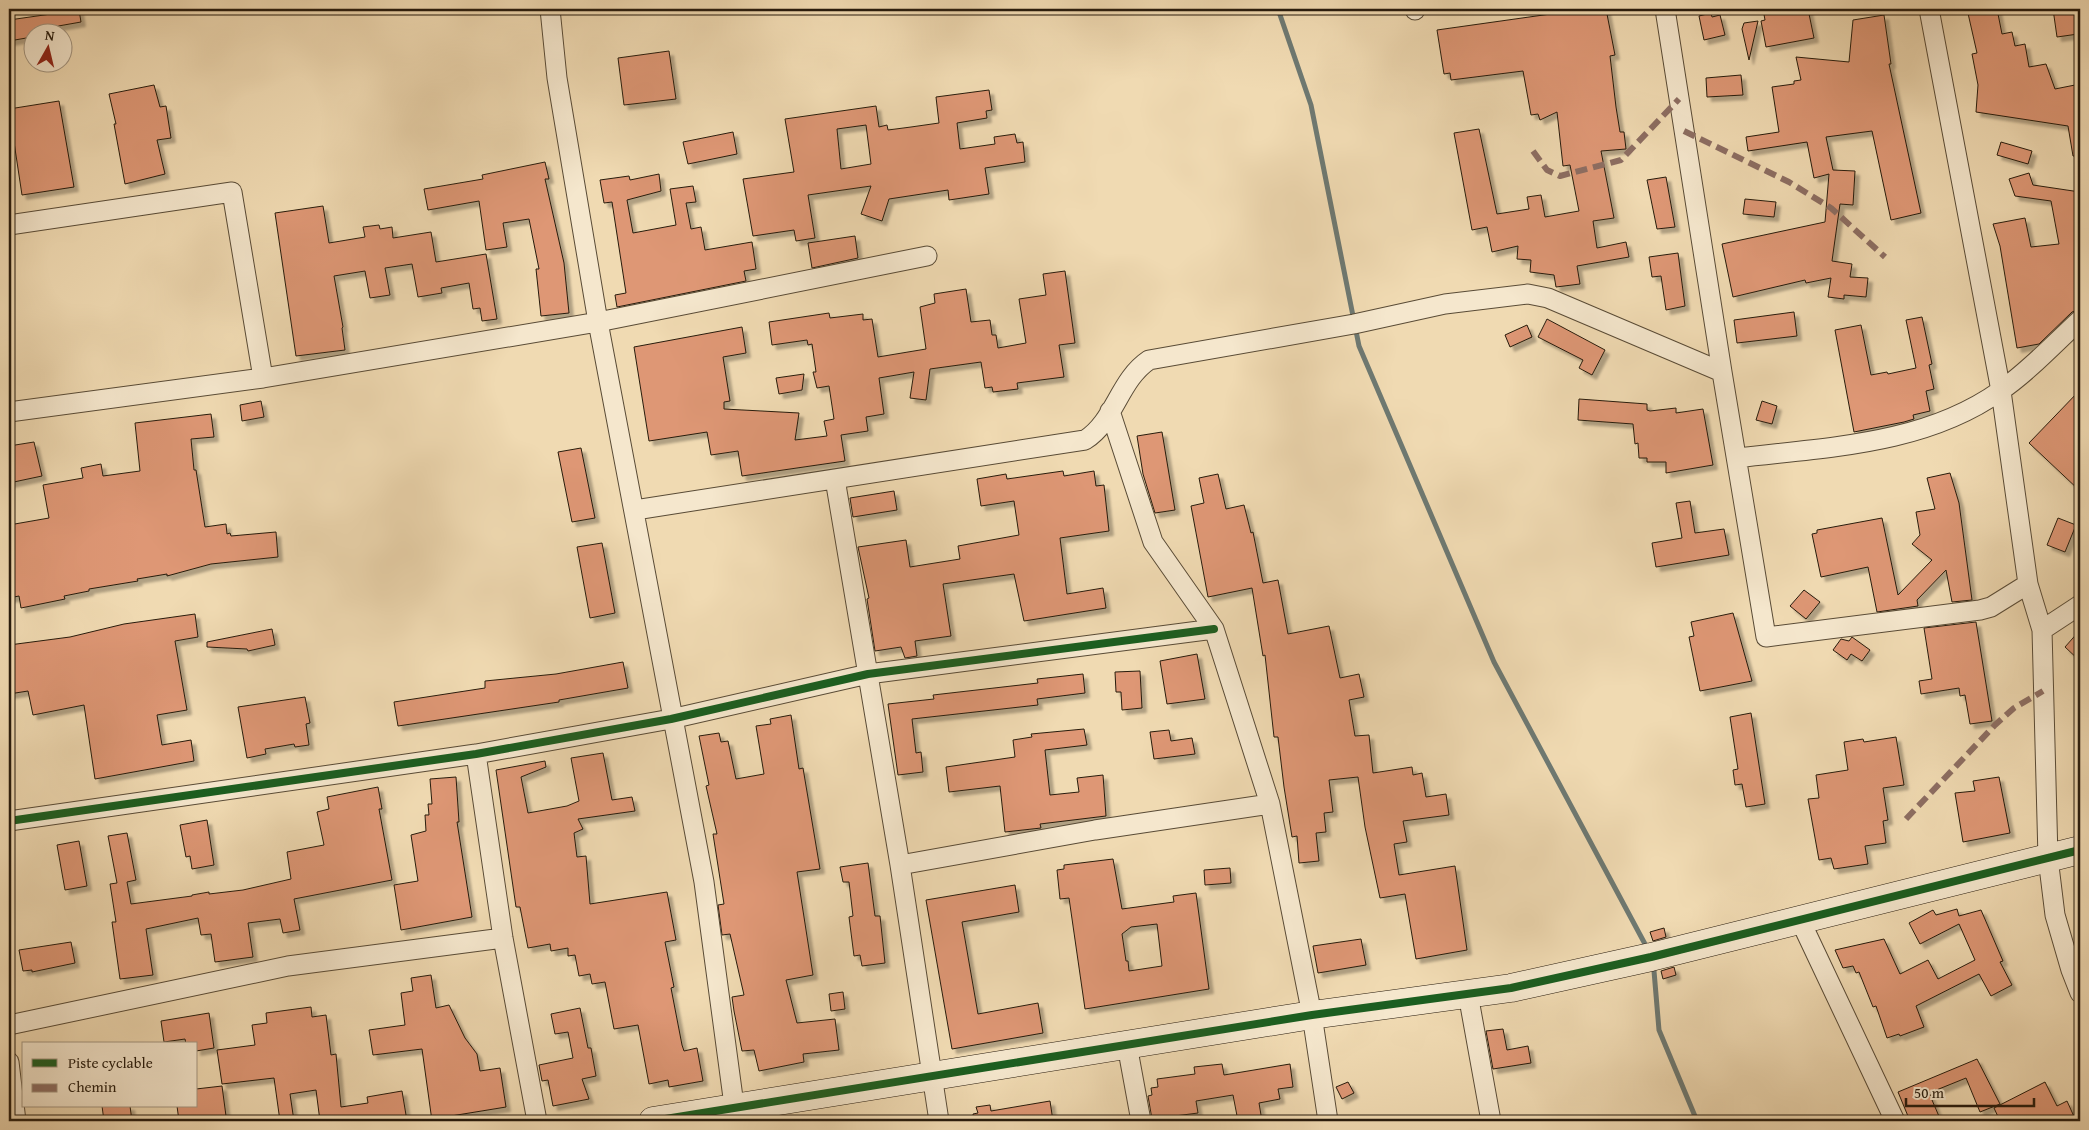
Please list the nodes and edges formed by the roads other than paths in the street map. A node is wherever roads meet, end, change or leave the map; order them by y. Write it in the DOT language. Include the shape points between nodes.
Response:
graph roads {
  1 [pos="550,9"];
  2 [pos="1665,9"];
  3 [pos="1929,9"];
  4 [pos="9,225"];
  5 [pos="928,256"];
  6 [pos="2080,320"];
  7 [pos="598,322"];
  8 [pos="1722,372"];
  9 [pos="263,378"];
  10 [pos="2001,391"];
  11 [pos="9,412"];
  12 [pos="1110,412"];
  13 [pos="1737,458"];
  14 [pos="835,479"];
  15 [pos="635,510"];
  16 [pos="2028,584"];
  17 [pos="2080,605"];
  18 [pos="1214,629"];
  19 [pos="2042,630"];
  20 [pos="868,674"];
  21 [pos="671,719"];
  22 [pos="476,754"];
  23 [pos="1270,804"];
  24 [pos="9,821"];
  25 [pos="2080,850"];
  26 [pos="2048,858"];
  27 [pos="900,865"];
  28 [pos="1800,920"];
  29 [pos="503,938"];
  30 [pos="2080,993"];
  31 [pos="1468,994"];
  32 [pos="1312,1016"];
  33 [pos="9,1025"];
  34 [pos="1127,1045"];
  35 [pos="9,1062"];
  36 [pos="931,1078"];
  37 [pos="735,1115"];
  38 [pos="16,1121"];
  39 [pos="536,1121"];
  40 [pos="653,1121"];
  41 [pos="939,1121"];
  42 [pos="1141,1121"];
  43 [pos="1328,1121"];
  44 [pos="1491,1121"];
  45 [pos="1896,1121"];
  1 -- 7 [label="street" via="557,78"];
  2 -- 8 [label="street"];
  3 -- 10 [label="street"];
  4 -- 9 [label="street" via="232,192"];
  5 -- 7 [label="street"];
  6 -- 10 [label="street"];
  7 -- 9 [label="street"];
  7 -- 15 [label="street"];
  8 -- 12 [label="street" via="1548,298 1528,294 1445,304 1354,324 1149,360 1137,368"];
  8 -- 13 [label="street"];
  9 -- 11 [label="street"];
  10 -- 13 [label="street" via="1958,415 1912,433"];
  10 -- 16 [label="street"];
  12 -- 14 [label="street" via="1098,432 1085,440"];
  12 -- 18 [label="street" via="1153,542"];
  13 -- 16 [label="street" via="1766,637 1991,608"];
  14 -- 15 [label="street"];
  14 -- 20 [label="street"];
  15 -- 21 [label="street"];
  16 -- 19 [label="street"];
  17 -- 19 [label="street"];
  18 -- 20 [label="street"];
  18 -- 23 [label="street"];
  19 -- 26 [label="street"];
  20 -- 21 [label="street"];
  20 -- 27 [label="street"];
  21 -- 22 [label="street"];
  21 -- 37 [label="street" via="704,882"];
  22 -- 24 [label="street"];
  22 -- 29 [label="street"];
  23 -- 27 [label="street" via="1095,830"];
  23 -- 32 [label="street"];
  25 -- 26 [label="street"];
  26 -- 28 [label="street"];
  26 -- 30 [label="street" via="2055,915"];
  27 -- 36 [label="street"];
  28 -- 31 [label="street" via="1651,957 1511,988"];
  28 -- 45 [label="street"];
  29 -- 33 [label="street" via="288,966"];
  29 -- 39 [label="street"];
  31 -- 32 [label="street"];
  31 -- 44 [label="street"];
  32 -- 34 [label="street"];
  32 -- 43 [label="street"];
  34 -- 36 [label="street"];
  34 -- 42 [label="street"];
  35 -- 38 [label="street"];
  36 -- 37 [label="street"];
  36 -- 41 [label="street"];
  37 -- 40 [label="street"];
}
